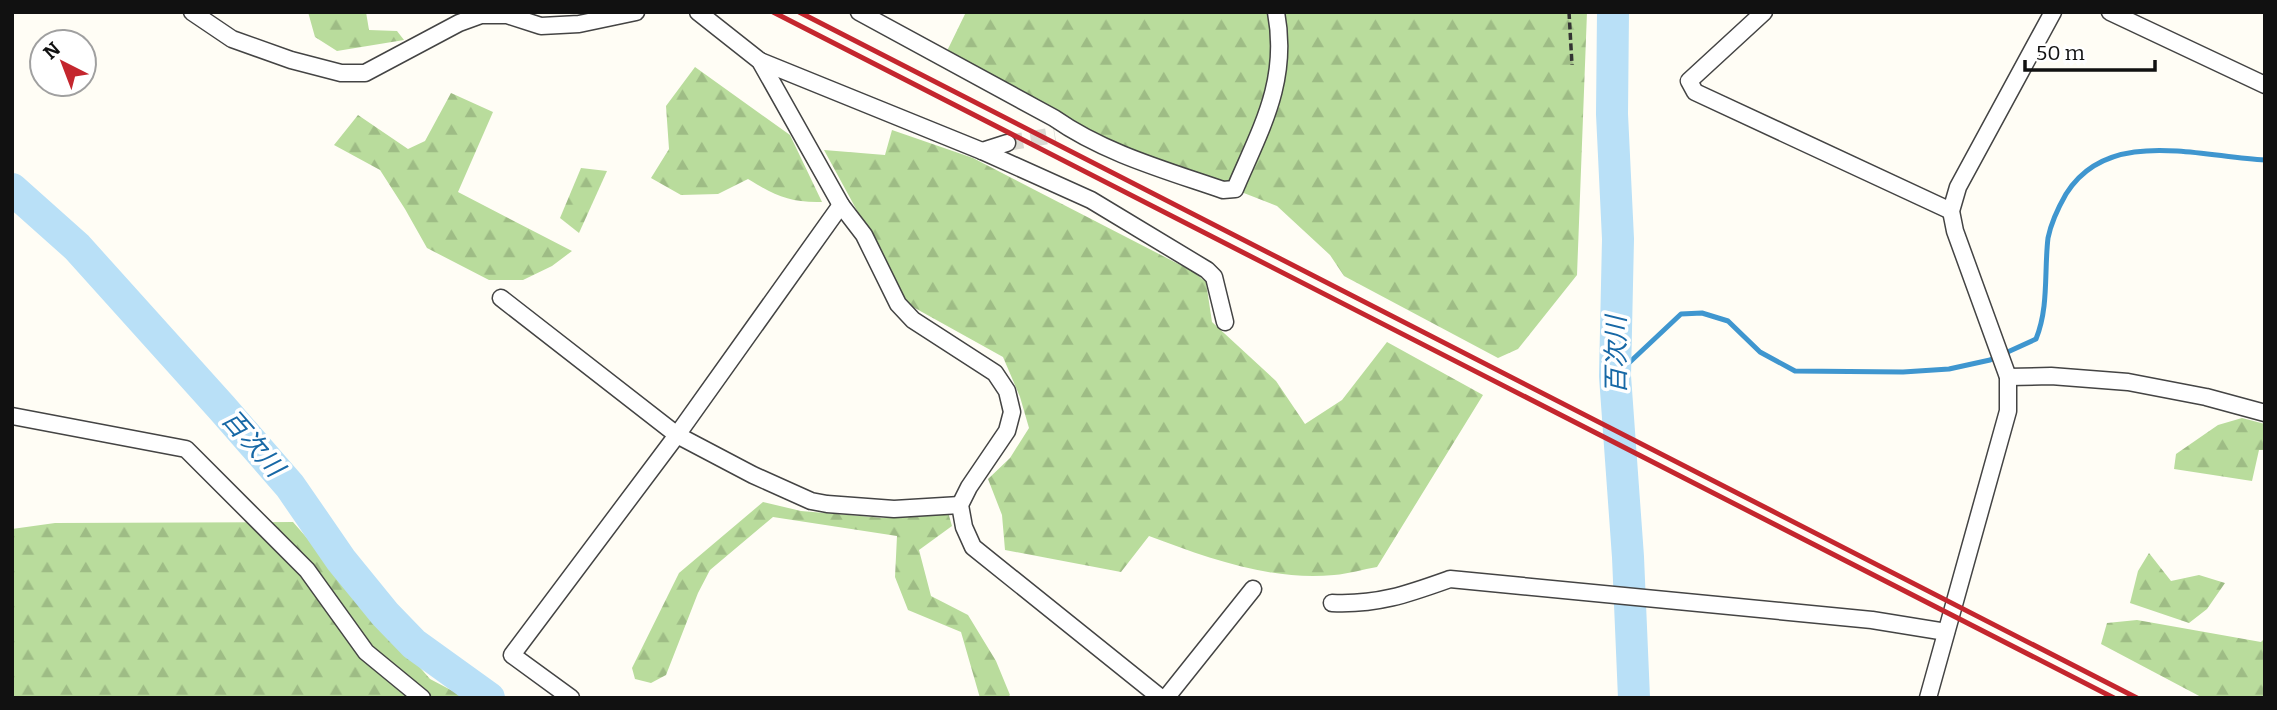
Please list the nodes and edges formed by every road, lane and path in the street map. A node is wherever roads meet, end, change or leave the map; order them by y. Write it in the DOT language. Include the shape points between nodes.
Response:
graph roads {
  1 [pos="192,12"];
  2 [pos="636,12"];
  3 [pos="698,12"];
  4 [pos="859,12"];
  5 [pos="1276,12"];
  6 [pos="1569,12"];
  7 [pos="1763,12"];
  8 [pos="2053,12"];
  9 [pos="2110,12"];
  10 [pos="760,61"];
  11 [pos="1572,65"];
  12 [pos="2265,85"];
  13 [pos="1073,131"];
  14 [pos="1055,135"];
  15 [pos="1007,143"];
  16 [pos="982,151"];
  17 [pos="841,205"];
  18 [pos="1951,211"];
  19 [pos="501,298"];
  20 [pos="1225,322"];
  21 [pos="2005,370"];
  22 [pos="2265,413"];
  23 [pos="12,416"];
  24 [pos="677,435"];
  25 [pos="960,505"];
  26 [pos="1253,589"];
  27 [pos="1332,603"];
  28 [pos="1946,632"];
  29 [pos="422,698"];
  30 [pos="571,698"];
  31 [pos="1161,698"];
  32 [pos="1166,698"];
  33 [pos="1928,698"];
  1 -- 2 [label="street" via="232,38 341,73 365,73 481,15 507,15 541,26 579,24"];
  3 -- 10 [label="street"];
  4 -- 13 [label="street"];
  5 -- 13 [label="street" via="1281,38 1279,69 1271,103 1235,189 1223,190 1119,153"];
  6 -- 11 [label="path"];
  7 -- 18 [label="street" via="1689,81 1695,92"];
  8 -- 18 [label="street" via="1958,187"];
  9 -- 12 [label="street"];
  10 -- 16 [label="street"];
  10 -- 17 [label="street"];
  13 -- 14 [label="street"];
  15 -- 16 [label="street"];
  16 -- 20 [label="street" via="1091,200 1207,270 1214,277"];
  17 -- 24 [label="street"];
  17 -- 25 [label="street" via="863,234 898,304 913,320 995,373 1007,391 1012,412 1006,431"];
  18 -- 21 [label="street"];
  19 -- 24 [label="street"];
  21 -- 22 [label="street" via="2128,382"];
  21 -- 28 [label="street" via="2008,411"];
  23 -- 29 [label="street" via="186,449 307,570 366,653"];
  24 -- 25 [label="street" via="811,501 894,509"];
  24 -- 30 [label="street" via="512,655"];
  25 -- 31 [label="street" via="974,547"];
  26 -- 32 [label="street"];
  27 -- 28 [label="street" via="1398,598 1450,579 1871,620"];
  28 -- 33 [label="street"];
}
